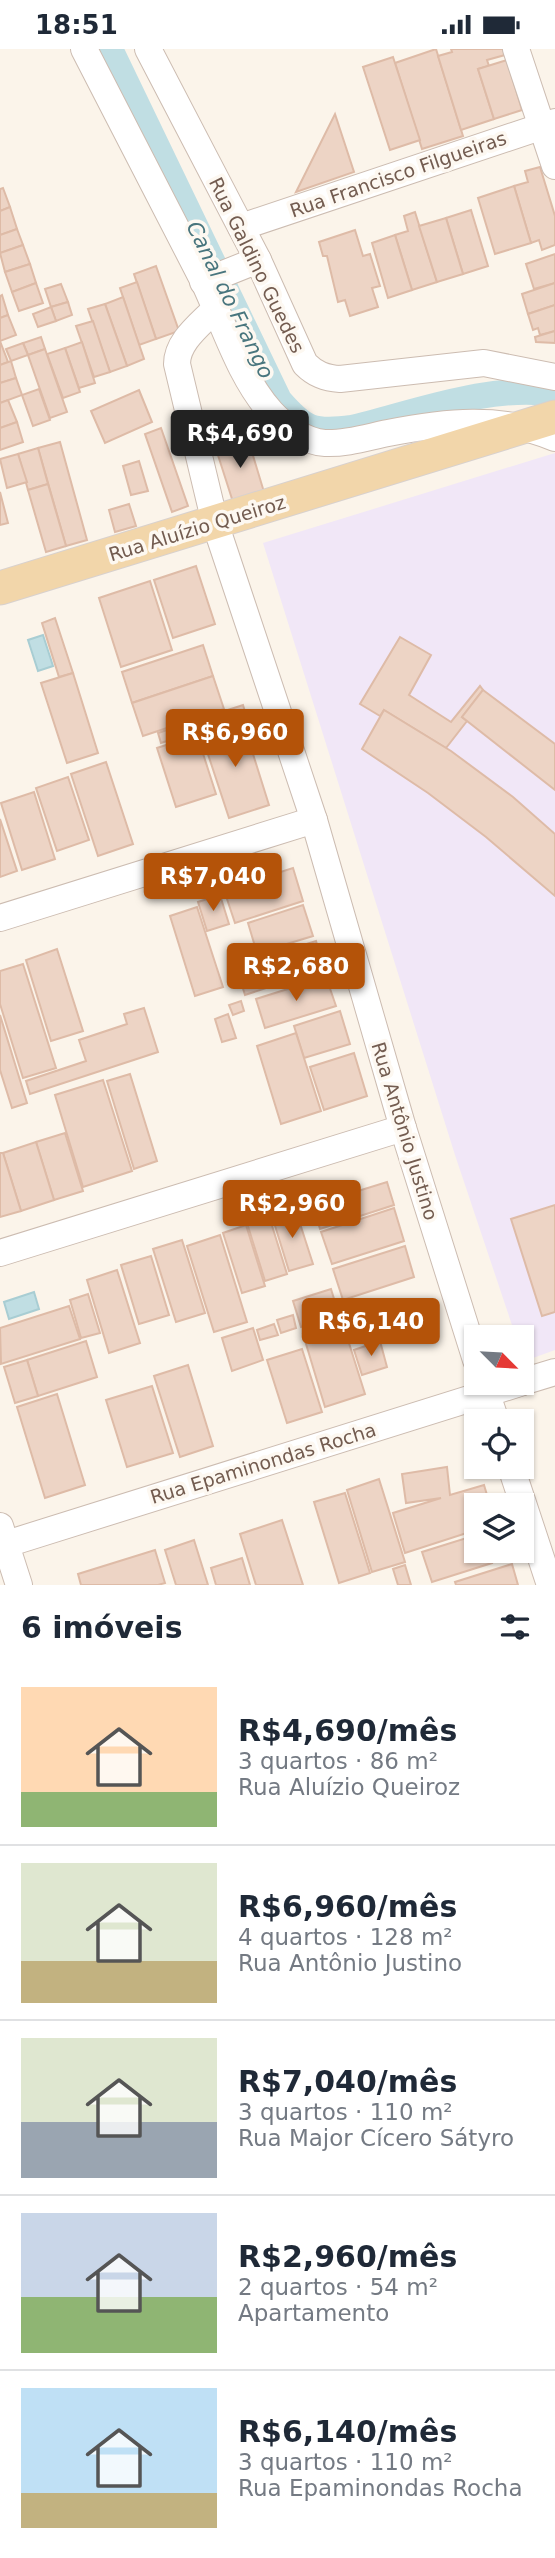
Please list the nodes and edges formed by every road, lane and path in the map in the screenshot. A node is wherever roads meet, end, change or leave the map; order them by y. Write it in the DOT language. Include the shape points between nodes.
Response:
graph roads {
  1 [pos="84,49"];
  2 [pos="148,49"];
  3 [pos="516,49"];
  4 [pos="548,124"];
  5 [pos="555,166"];
  6 [pos="241,227"];
  7 [pos="258,260"];
  8 [pos="203,282"];
  9 [pos="215,309"];
  10 [pos="555,377"];
  11 [pos="555,417"];
  12 [pos="522,426"];
  13 [pos="555,438"];
  14 [pos="215,523"];
  15 [pos="0,588"];
  16 [pos="314,820"];
  17 [pos="0,918"];
  18 [pos="403,1128"];
  19 [pos="0,1253"];
  20 [pos="465,1325"];
  21 [pos="555,1372"];
  22 [pos="534,1378"];
  23 [pos="464,1395"];
  24 [pos="515,1479"];
  25 [pos="2,1538"];
  26 [pos="19,1585"];
  27 [pos="550,1585"];
  1 -- 8 [label="street"];
  2 -- 6 [label="street, Rua Galdino Guedes"];
  3 -- 4 [label="street"];
  4 -- 5 [label="street"];
  4 -- 6 [label="street, Rua Francisco Filgueiras"];
  6 -- 7 [label="street, Rua Galdino Guedes"];
  7 -- 8 [label="street"];
  7 -- 10 [label="street, Rua Galdino Guedes" via="305,364 328,379 484,363"];
  8 -- 9 [label="street"];
  9 -- 12 [label="street" via="247,377 270,410 303,436 337,443 475,422"];
  9 -- 14 [label="street, Rua Antônio Justino" via="184,342 177,364"];
  11 -- 12 [label="main road, Rua Aluízio Queiroz"];
  12 -- 13 [label="street"];
  12 -- 14 [label="main road, Rua Aluízio Queiroz"];
  14 -- 15 [label="main road, Rua Aluízio Queiroz"];
  14 -- 16 [label="street, Rua Antônio Justino"];
  16 -- 17 [label="street"];
  16 -- 18 [label="street, Rua Antônio Justino"];
  18 -- 19 [label="street"];
  18 -- 20 [label="street, Rua Antônio Justino"];
  21 -- 22 [label="street, Rua Epaminondas Rocha"];
  23 -- 25 [label="street, Rua Epaminondas Rocha"];
  24 -- 27 [label="street"];
  25 -- 26 [label="street"];
}
